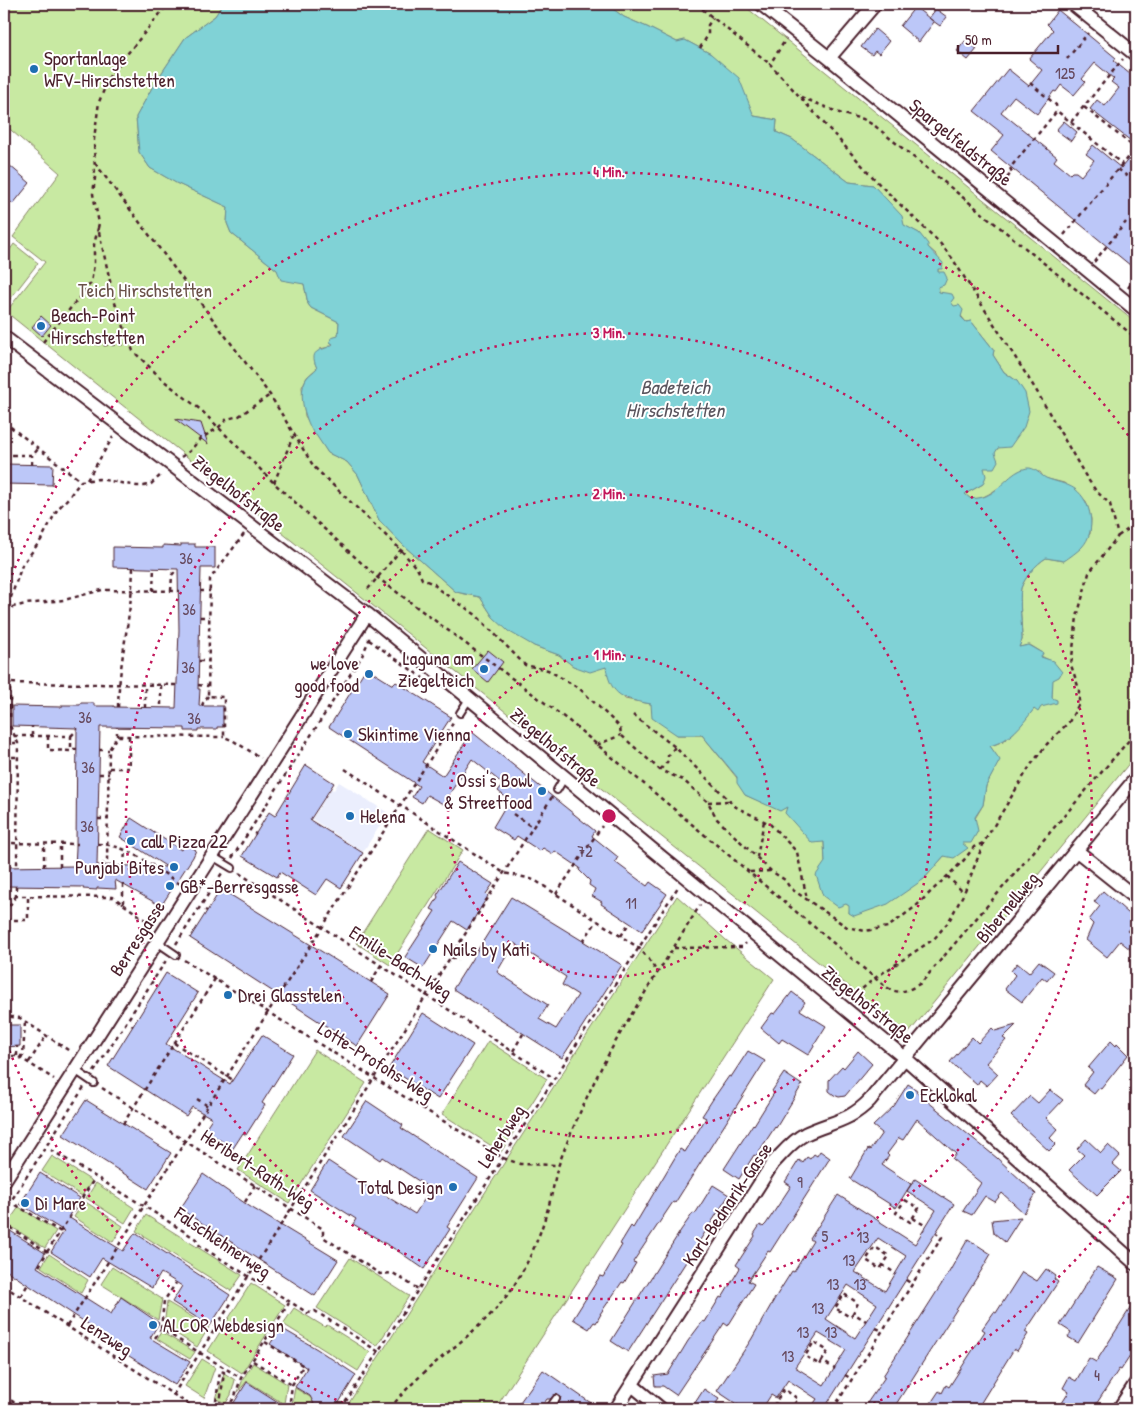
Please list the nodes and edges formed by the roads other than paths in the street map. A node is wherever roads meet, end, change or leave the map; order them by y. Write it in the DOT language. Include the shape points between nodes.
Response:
graph roads {
  1 [pos="761,4"];
  2 [pos="875,4"];
  3 [pos="1073,4"];
  4 [pos="1133,53"];
  5 [pos="829,58"];
  6 [pos="1136,310"];
  7 [pos="4,337"];
  8 [pos="367,614"];
  9 [pos="469,699"];
  10 [pos="460,713"];
  11 [pos="564,778"];
  12 [pos="1136,778"];
  13 [pos="557,790"];
  14 [pos="1077,851"];
  15 [pos="212,856"];
  16 [pos="229,867"];
  17 [pos="1136,898"];
  18 [pos="157,942"];
  19 [pos="174,953"];
  20 [pos="906,1059"];
  21 [pos="75,1070"];
  22 [pos="94,1083"];
  23 [pos="4,1181"];
  24 [pos="1136,1264"];
  25 [pos="1136,1383"];
  26 [pos="632,1385"];
  27 [pos="556,1399"];
  28 [pos="549,1409"];
  29 [pos="616,1409"];
  30 [pos="662,1409"];
  31 [pos="1120,1409"];
  1 -- 5 [label="street, Spargelfeldstraße"];
  2 -- 5 [label="street"];
  3 -- 4 [label="street"];
  5 -- 6 [label="street, Spargelfeldstraße"];
  7 -- 8 [label="street, Ziegelhofstraße"];
  8 -- 9 [label="street, Ziegelhofstraße"];
  8 -- 15 [label="street, Berresgasse"];
  9 -- 10 [label="lane"];
  9 -- 11 [label="street, Ziegelhofstraße"];
  11 -- 13 [label="lane"];
  11 -- 20 [label="street, Ziegelhofstraße"];
  12 -- 14 [label="street, Bibernellweg"];
  14 -- 17 [label="street"];
  14 -- 20 [label="street, Bibernellweg"];
  15 -- 16 [label="lane"];
  15 -- 18 [label="street, Berresgasse"];
  18 -- 19 [label="lane"];
  18 -- 21 [label="street, Berresgasse"];
  20 -- 24 [label="street, Ziegelhofstraße"];
  20 -- 26 [label="street, Karl-Bednarik-Gasse" via="860,1111 799,1138 773,1163"];
  21 -- 22 [label="lane"];
  21 -- 23 [label="street, Berresgasse"];
  25 -- 31 [label="street"];
  26 -- 29 [label="street, Karl-Bednarik-Gasse"];
  26 -- 30 [label="street"];
  27 -- 28 [label="lane"];
}
